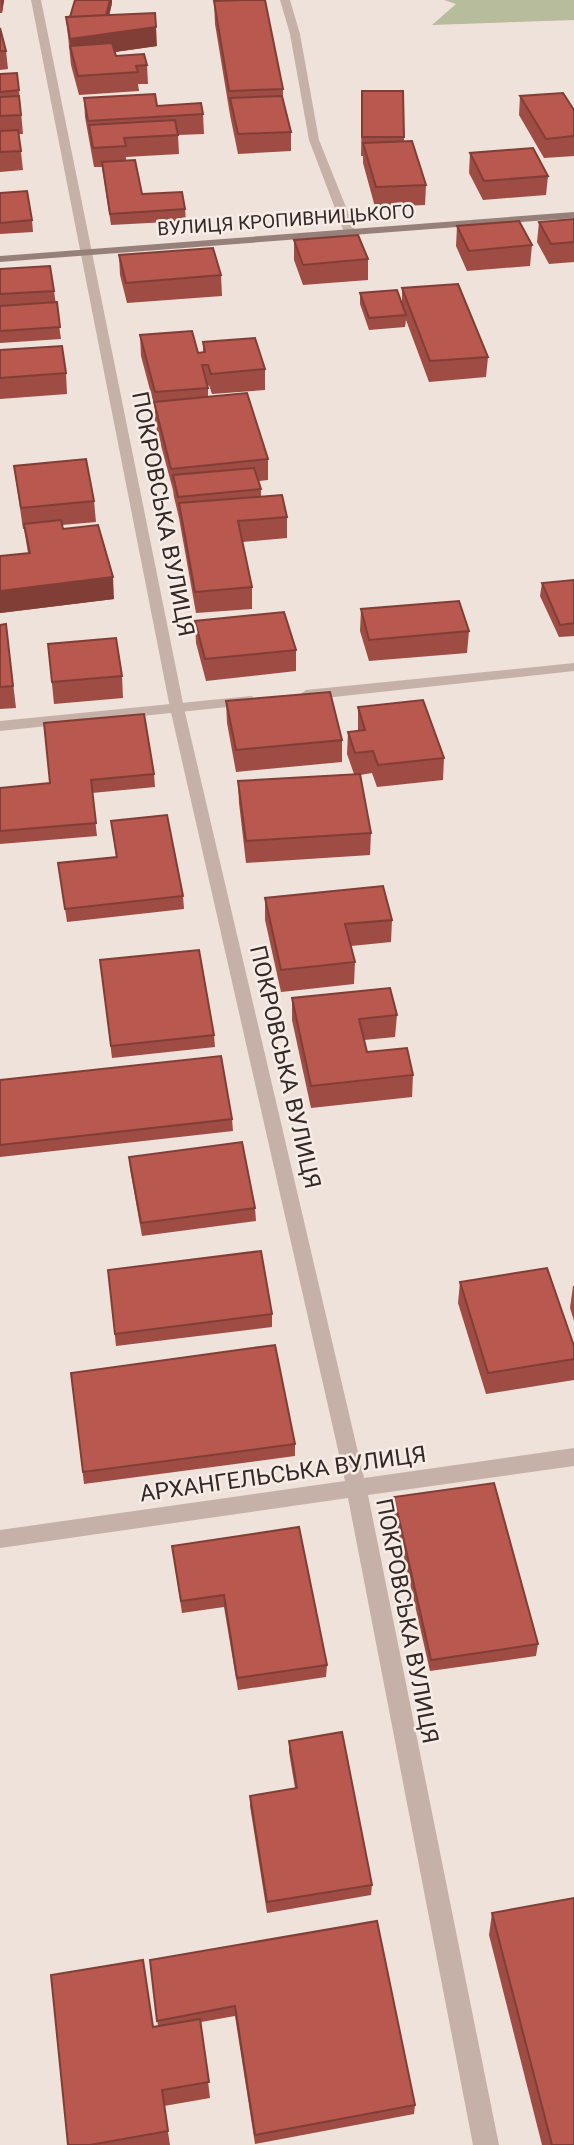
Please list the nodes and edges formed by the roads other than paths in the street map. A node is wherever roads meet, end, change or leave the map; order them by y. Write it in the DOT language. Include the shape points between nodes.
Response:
graph roads {
  1 [pos="36,0"];
  2 [pos="285,0"];
  3 [pos="574,215"];
  4 [pos="350,232"];
  5 [pos="86,253"];
  6 [pos="0,259"];
  7 [pos="574,667"];
  8 [pos="296,696"];
  9 [pos="268,699"];
  10 [pos="177,708"];
  11 [pos="0,726"];
  12 [pos="574,1457"];
  13 [pos="356,1488"];
  14 [pos="0,1539"];
  15 [pos="486,2145"];
  1 -- 5 [label="street, ПОКРОВСЬКА ВУЛИЦЯ"];
  2 -- 4 [label="street" via="314,140"];
  3 -- 4 [label="main road, ВУЛИЦЯ КРОПИВНИЦЬКОГО"];
  4 -- 5 [label="main road, ВУЛИЦЯ КРОПИВНИЦЬКОГО"];
  5 -- 6 [label="main road, ВУЛИЦЯ КРОПИВНИЦЬКОГО"];
  5 -- 10 [label="street, ПОКРОВСЬКА ВУЛИЦЯ"];
  7 -- 8 [label="street"];
  9 -- 10 [label="street"];
  10 -- 11 [label="street"];
  10 -- 13 [label="street, ПОКРОВСЬКА ВУЛИЦЯ"];
  12 -- 13 [label="street, АРХАНГЕЛЬСЬКА ВУЛИЦЯ"];
  13 -- 14 [label="street, АРХАНГЕЛЬСЬКА ВУЛИЦЯ"];
  13 -- 15 [label="street, ПОКРОВСЬКА ВУЛИЦЯ"];
}
